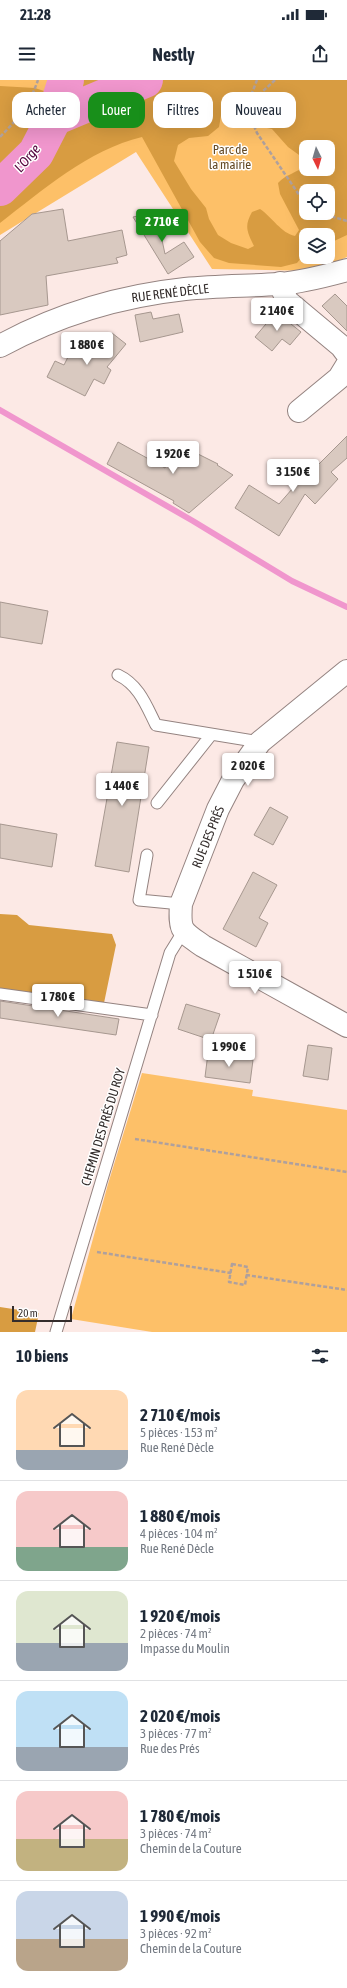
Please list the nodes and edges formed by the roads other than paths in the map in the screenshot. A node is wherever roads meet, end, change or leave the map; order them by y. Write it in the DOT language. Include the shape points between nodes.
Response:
graph roads {
  1 [pos="347,270"];
  2 [pos="280,284"];
  3 [pos="0,346"];
  4 [pos="347,354"];
  5 [pos="347,365"];
  6 [pos="299,411"];
  7 [pos="347,671"];
  8 [pos="118,675"];
  9 [pos="211,735"];
  10 [pos="260,742"];
  11 [pos="157,803"];
  12 [pos="147,855"];
  13 [pos="181,904"];
  14 [pos="183,932"];
  15 [pos="0,994"];
  16 [pos="152,1015"];
  17 [pos="347,1026"];
  18 [pos="56,1332"];
  1 -- 2 [label="street, RUE RENÉ DÈCLE"];
  2 -- 3 [label="street, RUE RENÉ DÈCLE" via="185,289 130,298 47,322"];
  2 -- 4 [label="street" via="287,301 341,346"];
  5 -- 6 [label="street" via="339,378"];
  7 -- 10 [label="street, RUE DES PRÉS"];
  8 -- 9 [label="lane" via="129,680 138,690 156,725"];
  9 -- 10 [label="lane"];
  9 -- 11 [label="lane"];
  10 -- 13 [label="street, RUE DES PRÉS" via="232,780"];
  12 -- 13 [label="lane" via="139,900"];
  13 -- 14 [label="street, RUE DES PRÉS" via="180,920"];
  14 -- 16 [label="lane, CHEMIN DES PRÉS DU ROY" via="170,953"];
  14 -- 17 [label="street" via="203,946"];
  15 -- 16 [label="lane"];
  16 -- 18 [label="lane, CHEMIN DES PRÉS DU ROY"];
}
